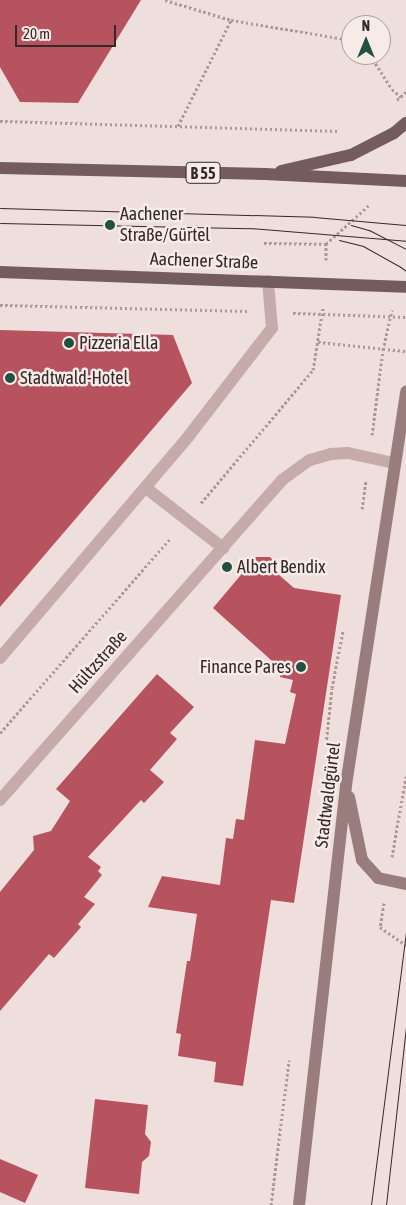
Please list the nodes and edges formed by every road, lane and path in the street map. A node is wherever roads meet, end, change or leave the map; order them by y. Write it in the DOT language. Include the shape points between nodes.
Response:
graph roads {
  1 [pos="164,0"];
  2 [pos="231,20"];
  3 [pos="341,38"];
  4 [pos="376,65"];
  5 [pos="406,100"];
  6 [pos="0,121"];
  7 [pos="406,123"];
  8 [pos="178,126"];
  9 [pos="342,131"];
  10 [pos="0,168"];
  11 [pos="265,174"];
  12 [pos="406,181"];
  13 [pos="376,205"];
  14 [pos="264,242"];
  15 [pos="326,244"];
  16 [pos="0,272"];
  17 [pos="268,281"];
  18 [pos="325,284"];
  19 [pos="403,286"];
  20 [pos="0,305"];
  21 [pos="271,312"];
  22 [pos="322,315"];
  23 [pos="390,317"];
  24 [pos="406,317"];
  25 [pos="318,342"];
  26 [pos="383,350"];
  27 [pos="406,350"];
  28 [pos="406,392"];
  29 [pos="369,457"];
  30 [pos="394,463"];
  31 [pos="146,488"];
  32 [pos="186,521"];
  33 [pos="223,548"];
  34 [pos="0,658"];
  35 [pos="0,733"];
  36 [pos="346,785"];
  37 [pos="0,800"];
  38 [pos="406,884"];
  39 [pos="299,1205"];
  1 -- 2 [label="path"];
  2 -- 3 [label="path"];
  2 -- 8 [label="path"];
  4 -- 5 [label="path" via="392,89"];
  6 -- 8 [label="path"];
  7 -- 11 [label="main road" via="394,133 351,155"];
  8 -- 9 [label="path"];
  10 -- 11 [label="main road, B 55"];
  11 -- 12 [label="main road, B 55"];
  13 -- 15 [label="path" via="367,204"];
  14 -- 15 [label="path"];
  15 -- 18 [label="path, Hültzstraße"];
  16 -- 17 [label="main road, Aachener Straße"];
  17 -- 18 [label="main road, Aachener Straße"];
  17 -- 21 [label="street"];
  18 -- 19 [label="main road, Aachener Straße"];
  18 -- 22 [label="path, Hültzstraße"];
  19 -- 23 [label="path"];
  20 -- 21 [label="path"];
  21 -- 22 [label="path"];
  21 -- 31 [label="street" via="272,328"];
  22 -- 23 [label="path"];
  22 -- 25 [label="path, Hültzstraße"];
  23 -- 24 [label="path"];
  23 -- 26 [label="path"];
  25 -- 26 [label="path"];
  25 -- 32 [label="path, Hültzstraße" via="313,370"];
  26 -- 27 [label="path"];
  26 -- 29 [label="path"];
  28 -- 30 [label="main road, Stadtwaldgürtel"];
  29 -- 30 [label="street, Hültzstraße"];
  29 -- 33 [label="street, Hültzstraße" via="331,454 310,460 282,480"];
  30 -- 36 [label="main road, Stadtwaldgürtel"];
  31 -- 32 [label="street"];
  31 -- 34 [label="street"];
  32 -- 33 [label="street"];
  32 -- 35 [label="path, Hültzstraße"];
  33 -- 37 [label="street, Hültzstraße"];
  36 -- 38 [label="main road" via="362,860 378,878"];
  36 -- 39 [label="main road, Stadtwaldgürtel"];
}
